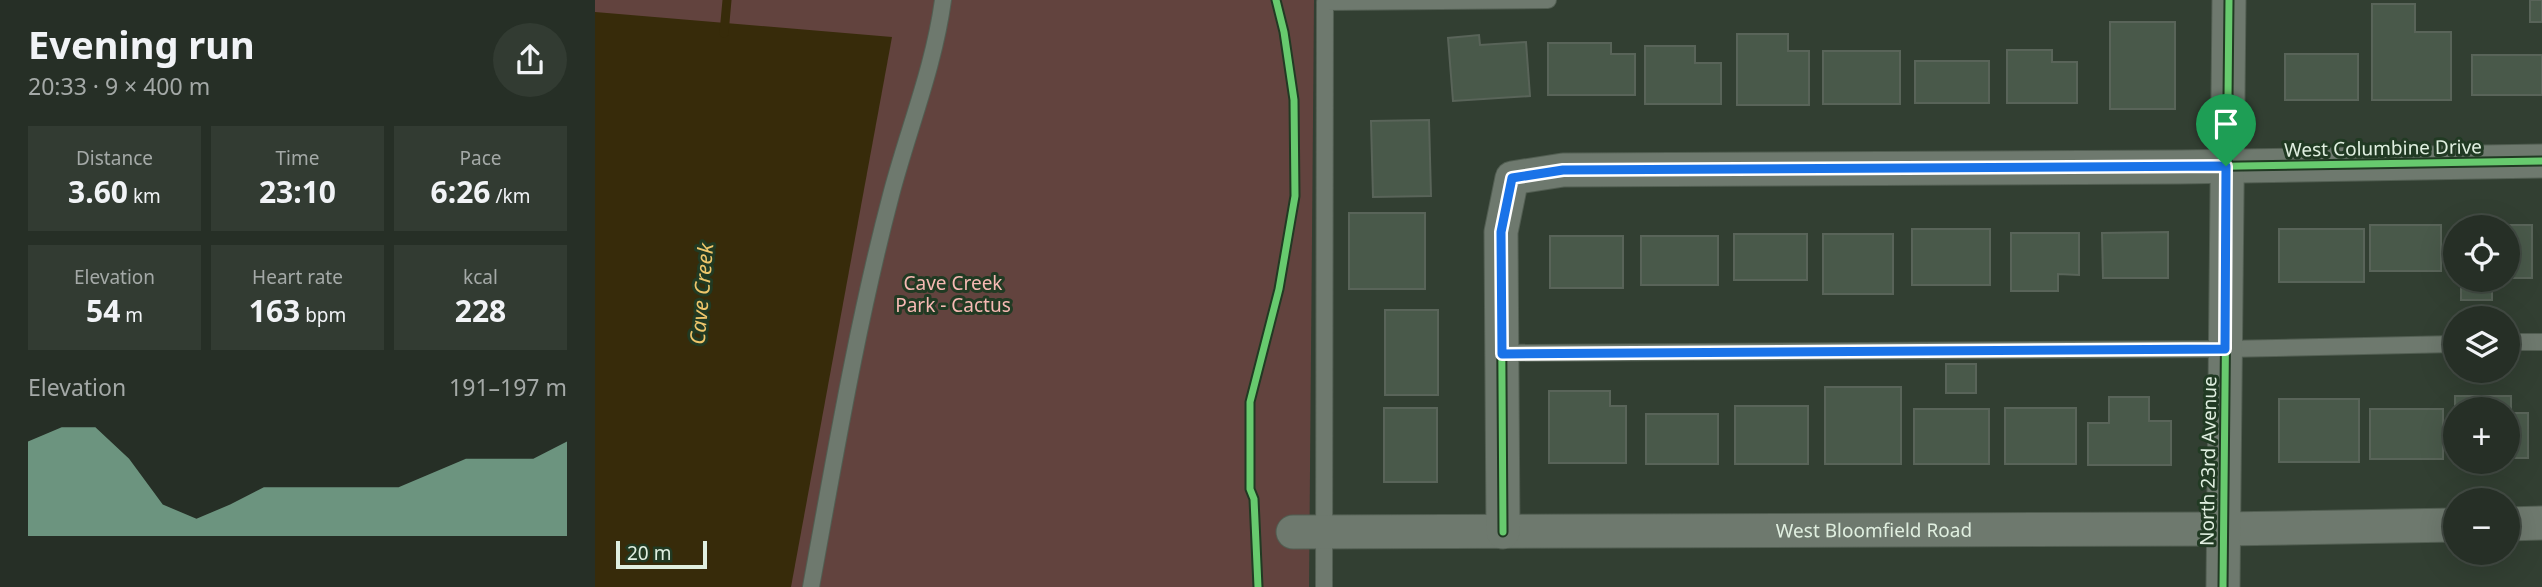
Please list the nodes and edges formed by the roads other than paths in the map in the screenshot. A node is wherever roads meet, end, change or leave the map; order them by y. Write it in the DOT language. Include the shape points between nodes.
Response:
graph roads {
  1 [pos="943,0"];
  2 [pos="1548,0"];
  3 [pos="2229,0"];
  4 [pos="2542,161"];
  5 [pos="2226,166"];
  6 [pos="2520,342"];
  7 [pos="2542,342"];
  8 [pos="2443,344"];
  9 [pos="2225,349"];
  10 [pos="1502,354"];
  11 [pos="2542,523"];
  12 [pos="2520,524"];
  13 [pos="2443,525"];
  14 [pos="2223,529"];
  15 [pos="1308,532"];
  16 [pos="1503,532"];
  17 [pos="810,587"];
  18 [pos="1324,587"];
  19 [pos="2223,587"];
  1 -- 17 [label="lane" via="938,40 873,272"];
  2 -- 15 [label="lane" via="1325,2"];
  3 -- 5 [label="street, North 23rd Avenue"];
  4 -- 5 [label="street, West Columbine Drive"];
  5 -- 9 [label="street, North 23rd Avenue"];
  5 -- 10 [label="street, West Columbine Drive" via="1563,170 1512,178 1501,232"];
  6 -- 7 [label="lane"];
  8 -- 9 [label="lane"];
  9 -- 10 [label="lane"];
  9 -- 14 [label="street, North 23rd Avenue"];
  10 -- 16 [label="street"];
  11 -- 12 [label="street"];
  13 -- 14 [label="street, West Bloomfield Road"];
  14 -- 16 [label="street, West Bloomfield Road"];
  14 -- 19 [label="street, North 23rd Avenue"];
  15 -- 16 [label="street, West Bloomfield Road"];
  15 -- 18 [label="lane"];
}
